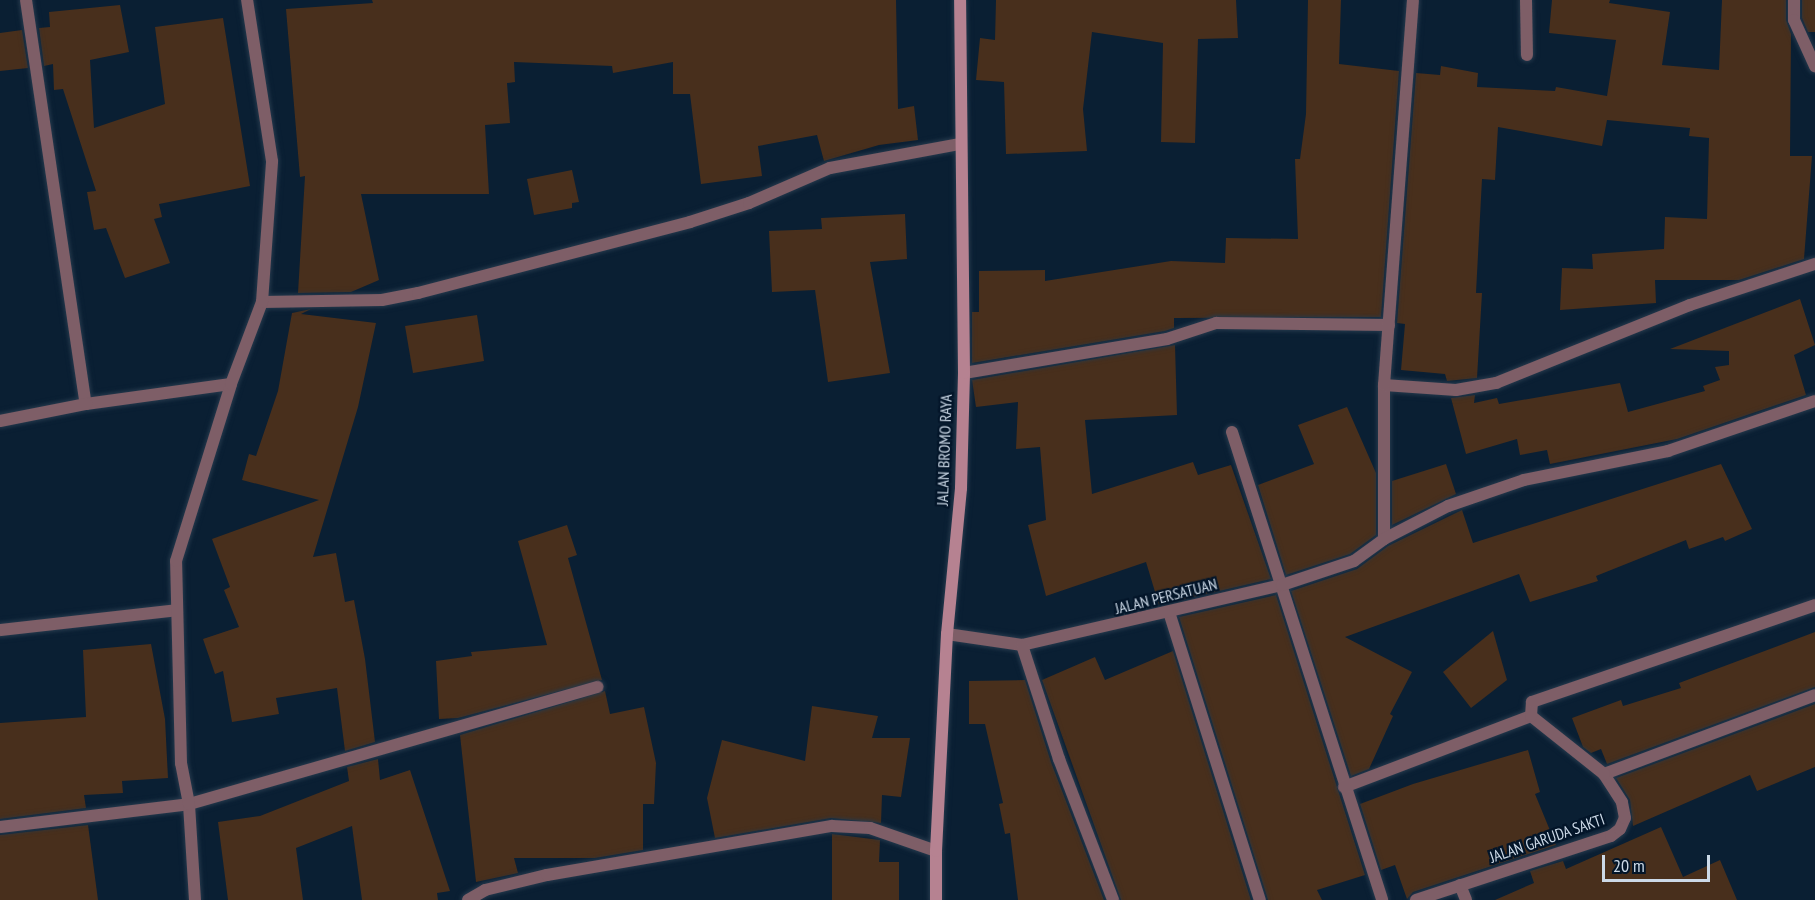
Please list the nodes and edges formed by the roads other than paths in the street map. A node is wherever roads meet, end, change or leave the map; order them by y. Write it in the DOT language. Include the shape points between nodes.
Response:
graph roads {
  1 [pos="26,0"];
  2 [pos="247,0"];
  3 [pos="960,0"];
  4 [pos="1413,0"];
  5 [pos="1526,0"];
  6 [pos="1794,0"];
  7 [pos="1527,55"];
  8 [pos="1815,66"];
  9 [pos="959,144"];
  10 [pos="1815,264"];
  11 [pos="262,302"];
  12 [pos="1389,325"];
  13 [pos="964,373"];
  14 [pos="231,384"];
  15 [pos="1384,385"];
  16 [pos="1815,401"];
  17 [pos="86,404"];
  18 [pos="0,421"];
  19 [pos="1232,432"];
  20 [pos="1384,539"];
  21 [pos="1282,585"];
  22 [pos="1815,605"];
  23 [pos="177,610"];
  24 [pos="1169,612"];
  25 [pos="0,630"];
  26 [pos="947,634"];
  27 [pos="1022,645"];
  28 [pos="598,687"];
  29 [pos="1815,695"];
  30 [pos="1535,719"];
  31 [pos="1604,774"];
  32 [pos="1344,788"];
  33 [pos="189,804"];
  34 [pos="0,827"];
  35 [pos="936,851"];
  36 [pos="1460,885"];
  37 [pos="195,900"];
  38 [pos="468,900"];
  39 [pos="936,900"];
  40 [pos="1113,900"];
  41 [pos="1260,900"];
  42 [pos="1382,900"];
  43 [pos="1416,900"];
  44 [pos="1466,900"];
  1 -- 17 [label="street"];
  2 -- 11 [label="street" via="272,161"];
  3 -- 9 [label="main road, JALAN BROMO RAYA"];
  4 -- 12 [label="street"];
  5 -- 7 [label="street"];
  6 -- 8 [label="street" via="1794,20"];
  9 -- 11 [label="street" via="830,168 749,203 690,222 418,292 382,300"];
  9 -- 13 [label="main road, JALAN BROMO RAYA"];
  10 -- 15 [label="street" via="1690,305 1496,383 1456,390"];
  11 -- 14 [label="street"];
  12 -- 13 [label="street" via="1216,323 1167,339"];
  12 -- 15 [label="street"];
  13 -- 26 [label="main road, JALAN BROMO RAYA" via="961,488"];
  14 -- 17 [label="street"];
  14 -- 23 [label="street" via="176,561"];
  15 -- 20 [label="street"];
  16 -- 20 [label="street, JALAN PERSATUAN" via="1668,451 1524,480 1448,506"];
  17 -- 18 [label="street"];
  19 -- 21 [label="street"];
  20 -- 21 [label="street, JALAN PERSATUAN" via="1354,561"];
  21 -- 24 [label="street, JALAN PERSATUAN"];
  21 -- 32 [label="street"];
  22 -- 30 [label="street" via="1546,696 1532,702"];
  23 -- 25 [label="street"];
  23 -- 33 [label="street" via="181,764"];
  24 -- 27 [label="street, JALAN PERSATUAN"];
  24 -- 41 [label="street"];
  26 -- 27 [label="street, JALAN PERSATUAN"];
  26 -- 35 [label="main road, JALAN BROMO RAYA"];
  27 -- 40 [label="street" via="1059,759"];
  28 -- 33 [label="street"];
  29 -- 31 [label="street"];
  30 -- 31 [label="street, JALAN GARUDA SAKTI"];
  30 -- 32 [label="street"];
  31 -- 36 [label="street, JALAN GARUDA SAKTI" via="1622,802 1625,818 1620,830"];
  32 -- 42 [label="street"];
  33 -- 34 [label="street"];
  33 -- 37 [label="street"];
  35 -- 38 [label="street" via="870,828 832,826 547,875 485,890"];
  35 -- 39 [label="main road, JALAN BROMO RAYA"];
  36 -- 43 [label="street, JALAN GARUDA SAKTI"];
  36 -- 44 [label="street"];
}
